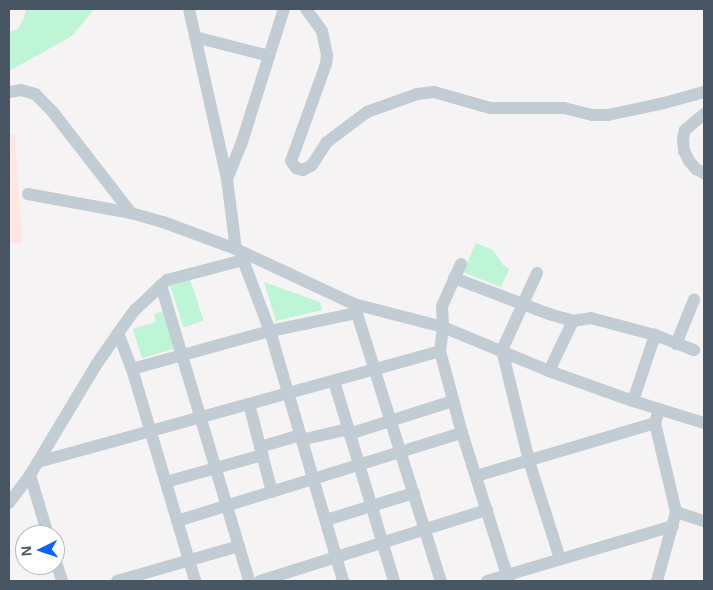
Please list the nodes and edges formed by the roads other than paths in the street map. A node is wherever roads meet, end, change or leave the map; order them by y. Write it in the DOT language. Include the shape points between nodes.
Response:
graph roads {
  1 [pos="189,9"];
  2 [pos="284,9"];
  3 [pos="306,9"];
  4 [pos="195,37"];
  5 [pos="269,56"];
  6 [pos="9,92"];
  7 [pos="704,92"];
  8 [pos="704,114"];
  9 [pos="704,173"];
  10 [pos="227,180"];
  11 [pos="28,194"];
  12 [pos="131,213"];
  13 [pos="242,254"];
  14 [pos="461,264"];
  15 [pos="537,273"];
  16 [pos="454,278"];
  17 [pos="161,285"];
  18 [pos="694,300"];
  19 [pos="523,303"];
  20 [pos="355,308"];
  21 [pos="573,321"];
  22 [pos="443,327"];
  23 [pos="270,331"];
  24 [pos="118,333"];
  25 [pos="655,335"];
  26 [pos="676,344"];
  27 [pos="502,350"];
  28 [pos="694,350"];
  29 [pos="440,351"];
  30 [pos="182,356"];
  31 [pos="132,369"];
  32 [pos="376,370"];
  33 [pos="550,371"];
  34 [pos="334,382"];
  35 [pos="288,394"];
  36 [pos="453,401"];
  37 [pos="633,401"];
  38 [pos="249,404"];
  39 [pos="658,408"];
  40 [pos="201,417"];
  41 [pos="391,420"];
  42 [pos="704,422"];
  43 [pos="655,423"];
  44 [pos="150,431"];
  45 [pos="349,431"];
  46 [pos="462,433"];
  47 [pos="300,438"];
  48 [pos="261,451"];
  49 [pos="402,452"];
  50 [pos="529,461"];
  51 [pos="38,462"];
  52 [pos="359,465"];
  53 [pos="216,469"];
  54 [pos="476,476"];
  55 [pos="314,479"];
  56 [pos="26,480"];
  57 [pos="166,482"];
  58 [pos="9,484"];
  59 [pos="272,492"];
  60 [pos="414,493"];
  61 [pos="9,504"];
  62 [pos="227,506"];
  63 [pos="372,506"];
  64 [pos="487,510"];
  65 [pos="676,512"];
  66 [pos="326,520"];
  67 [pos="704,520"];
  68 [pos="177,521"];
  69 [pos="44,525"];
  70 [pos="673,526"];
  71 [pos="426,530"];
  72 [pos="383,543"];
  73 [pos="239,546"];
  74 [pos="337,557"];
  75 [pos="560,559"];
  76 [pos="189,561"];
  77 [pos="295,576"];
  78 [pos="508,578"];
  79 [pos="117,581"];
  80 [pos="196,581"];
  81 [pos="250,581"];
  82 [pos="260,581"];
  83 [pos="343,581"];
  84 [pos="394,581"];
  85 [pos="441,581"];
  86 [pos="486,581"];
  87 [pos="657,581"];
  1 -- 4 [label="street"];
  2 -- 5 [label="street"];
  3 -- 7 [label="street" via="322,31 327,55 291,161 296,168 303,170 312,165 327,142 367,112 417,94 434,92 490,108 564,108 592,115 608,115"];
  4 -- 5 [label="street"];
  4 -- 10 [label="street"];
  5 -- 10 [label="street"];
  6 -- 12 [label="street" via="21,90 35,94 52,111"];
  8 -- 9 [label="street" via="685,130 683,139 689,161"];
  10 -- 13 [label="street"];
  11 -- 12 [label="street"];
  12 -- 13 [label="street" via="163,222"];
  13 -- 17 [label="street" via="167,280"];
  13 -- 20 [label="street"];
  13 -- 23 [label="street"];
  14 -- 16 [label="street"];
  15 -- 19 [label="street"];
  16 -- 19 [label="street"];
  16 -- 22 [label="street" via="442,306"];
  17 -- 24 [label="street" via="135,310"];
  17 -- 30 [label="street"];
  18 -- 26 [label="street"];
  19 -- 21 [label="street"];
  19 -- 27 [label="street"];
  20 -- 22 [label="street"];
  20 -- 23 [label="street"];
  20 -- 32 [label="street"];
  21 -- 25 [label="street" via="591,318"];
  21 -- 33 [label="street"];
  22 -- 27 [label="street"];
  22 -- 29 [label="street"];
  23 -- 30 [label="street"];
  23 -- 35 [label="street"];
  24 -- 31 [label="street"];
  24 -- 51 [label="street"];
  25 -- 26 [label="street"];
  25 -- 37 [label="street"];
  26 -- 28 [label="street"];
  27 -- 33 [label="street"];
  27 -- 50 [label="street"];
  29 -- 32 [label="street"];
  29 -- 36 [label="street"];
  30 -- 31 [label="street"];
  30 -- 40 [label="street"];
  31 -- 44 [label="street"];
  32 -- 34 [label="street"];
  32 -- 41 [label="street"];
  33 -- 37 [label="street"];
  34 -- 35 [label="street"];
  34 -- 45 [label="street"];
  35 -- 38 [label="street"];
  35 -- 47 [label="street"];
  36 -- 41 [label="street"];
  36 -- 46 [label="street"];
  37 -- 39 [label="street"];
  38 -- 40 [label="street"];
  38 -- 48 [label="street"];
  39 -- 42 [label="street"];
  39 -- 43 [label="street"];
  40 -- 44 [label="street"];
  40 -- 53 [label="street"];
  41 -- 45 [label="street"];
  41 -- 49 [label="street"];
  43 -- 50 [label="street"];
  43 -- 65 [label="street"];
  44 -- 51 [label="street"];
  44 -- 57 [label="street"];
  45 -- 47 [label="street"];
  45 -- 52 [label="street"];
  46 -- 49 [label="street"];
  46 -- 54 [label="street"];
  47 -- 48 [label="street"];
  47 -- 55 [label="street"];
  48 -- 53 [label="street"];
  48 -- 59 [label="street"];
  49 -- 52 [label="street"];
  49 -- 60 [label="street"];
  50 -- 54 [label="street"];
  50 -- 75 [label="street"];
  51 -- 56 [label="street"];
  52 -- 55 [label="street"];
  52 -- 63 [label="street"];
  53 -- 57 [label="street"];
  53 -- 62 [label="street"];
  54 -- 64 [label="street"];
  55 -- 59 [label="street"];
  55 -- 66 [label="street"];
  56 -- 58 [label="street"];
  56 -- 61 [label="street"];
  56 -- 69 [label="street"];
  57 -- 68 [label="street"];
  59 -- 62 [label="street"];
  60 -- 63 [label="street"];
  60 -- 71 [label="street"];
  62 -- 68 [label="street"];
  62 -- 73 [label="street"];
  63 -- 66 [label="street"];
  63 -- 72 [label="street"];
  64 -- 71 [label="street"];
  64 -- 78 [label="street"];
  65 -- 67 [label="street"];
  65 -- 70 [label="street"];
  66 -- 74 [label="street"];
  68 -- 76 [label="street"];
  70 -- 75 [label="street"];
  70 -- 87 [label="street"];
  71 -- 72 [label="street"];
  71 -- 85 [label="street"];
  72 -- 74 [label="street"];
  72 -- 84 [label="street"];
  73 -- 76 [label="street"];
  73 -- 81 [label="street"];
  74 -- 77 [label="street"];
  74 -- 83 [label="street"];
  75 -- 78 [label="street"];
  76 -- 79 [label="street"];
  76 -- 80 [label="street"];
  77 -- 82 [label="street"];
  78 -- 86 [label="street"];
}
